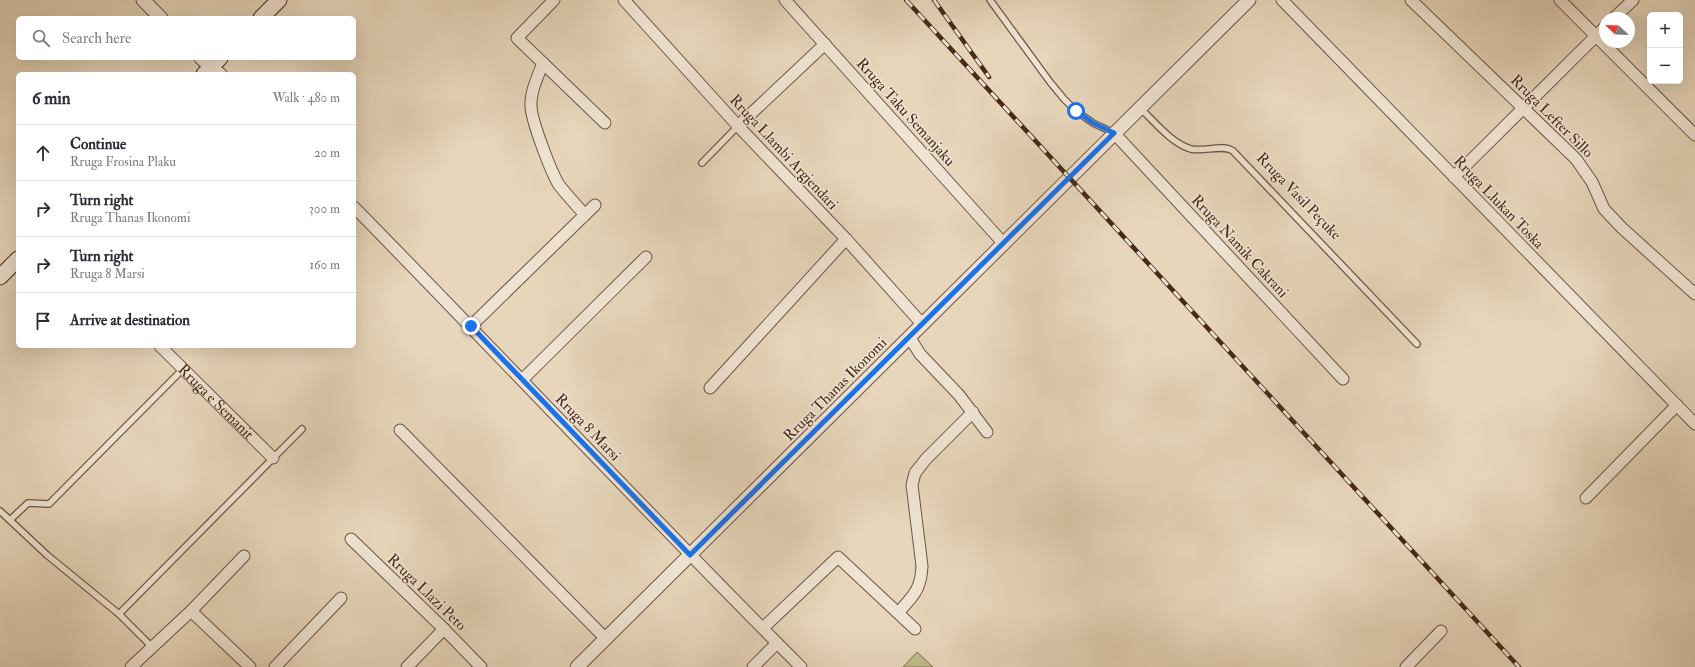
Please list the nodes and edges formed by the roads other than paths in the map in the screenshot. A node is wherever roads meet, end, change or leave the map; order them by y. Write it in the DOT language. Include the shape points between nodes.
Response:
graph roads {
  1 [pos="143,0"];
  2 [pos="279,0"];
  3 [pos="554,0"];
  4 [pos="624,0"];
  5 [pos="785,0"];
  6 [pos="990,0"];
  7 [pos="1249,0"];
  8 [pos="1282,0"];
  9 [pos="1411,0"];
  10 [pos="1560,0"];
  11 [pos="1633,0"];
  12 [pos="1620,12"];
  13 [pos="159,16"];
  14 [pos="263,16"];
  15 [pos="1599,33"];
  16 [pos="1596,36"];
  17 [pos="825,44"];
  18 [pos="543,63"];
  19 [pos="1139,108"];
  20 [pos="1523,108"];
  21 [pos="604,123"];
  22 [pos="738,126"];
  23 [pos="1114,133"];
  24 [pos="1695,135"];
  25 [pos="702,163"];
  26 [pos="1454,178"];
  27 [pos="595,205"];
  28 [pos="356,210"];
  29 [pos="585,215"];
  30 [pos="846,240"];
  31 [pos="1004,244"];
  32 [pos="646,257"];
  33 [pos="16,261"];
  34 [pos="0,277"];
  35 [pos="1695,294"];
  36 [pos="923,325"];
  37 [pos="471,326"];
  38 [pos="910,338"];
  39 [pos="1417,344"];
  40 [pos="162,348"];
  41 [pos="183,369"];
  42 [pos="1343,379"];
  43 [pos="522,380"];
  44 [pos="710,388"];
  45 [pos="1677,405"];
  46 [pos="973,412"];
  47 [pos="1695,424"];
  48 [pos="302,428"];
  49 [pos="400,430"];
  50 [pos="987,432"];
  51 [pos="273,458"];
  52 [pos="1586,498"];
  53 [pos="0,511"];
  54 [pos="10,520"];
  55 [pos="351,539"];
  56 [pos="690,555"];
  57 [pos="244,556"];
  58 [pos="341,598"];
  59 [pos="191,611"];
  60 [pos="898,613"];
  61 [pos="119,614"];
  62 [pos="444,628"];
  63 [pos="763,628"];
  64 [pos="915,629"];
  65 [pos="1442,631"];
  66 [pos="606,639"];
  67 [pos="777,643"];
  68 [pos="153,648"];
  69 [pos="135,664"];
  70 [pos="250,667"];
  71 [pos="275,667"];
  72 [pos="407,667"];
  73 [pos="481,667"];
  74 [pos="577,667"];
  75 [pos="753,667"];
  76 [pos="801,667"];
  77 [pos="1406,667"];
  1 -- 13 [label="street"];
  2 -- 14 [label="main road"];
  3 -- 18 [label="street" via="517,38"];
  4 -- 22 [label="street, Rruga Llambi Argjendari"];
  5 -- 17 [label="street, Rruga Taku Semanjaku"];
  6 -- 23 [label="lane" via="1064,99 1093,123"];
  7 -- 19 [label="street"];
  8 -- 26 [label="street, Rruga Llukan Toska"];
  9 -- 20 [label="street, Rruga Lefter Sillo"];
  10 -- 16 [label="street"];
  11 -- 12 [label="street"];
  15 -- 16 [label="street"];
  16 -- 20 [label="street"];
  16 -- 24 [label="street"];
  17 -- 22 [label="street"];
  17 -- 31 [label="street, Rruga Taku Semanjaku"];
  18 -- 21 [label="street"];
  18 -- 29 [label="street" via="535,82 531,106 535,121 559,184"];
  19 -- 23 [label="street"];
  19 -- 39 [label="lane, Rruga Vasil Peçuke" via="1178,143 1202,151 1225,148 1233,151"];
  20 -- 26 [label="street"];
  20 -- 35 [label="street, Rruga Lefter Sillo" via="1585,170 1598,192 1604,209"];
  22 -- 25 [label="lane"];
  22 -- 30 [label="street, Rruga Llambi Argjendari"];
  23 -- 31 [label="street, Rruga Thanas Ikonomi"];
  23 -- 42 [label="street, Rruga Namik Cakrani"];
  26 -- 45 [label="street, Rruga Llukan Toska"];
  27 -- 29 [label="street"];
  28 -- 37 [label="street, Rruga 8 Marsi"];
  29 -- 37 [label="street"];
  30 -- 36 [label="street, Rruga Llambi Argjendari"];
  30 -- 44 [label="street"];
  31 -- 36 [label="street, Rruga Thanas Ikonomi"];
  32 -- 43 [label="street"];
  33 -- 34 [label="main road"];
  36 -- 38 [label="street, Rruga Thanas Ikonomi"];
  37 -- 43 [label="street, Rruga 8 Marsi"];
  38 -- 46 [label="street" via="920,354"];
  38 -- 56 [label="street, Rruga Thanas Ikonomi"];
  40 -- 41 [label="street, Rruga e Semanit"];
  41 -- 51 [label="street, Rruga e Semanit"];
  41 -- 54 [label="lane" via="49,504 28,503"];
  43 -- 56 [label="street, Rruga 8 Marsi"];
  45 -- 47 [label="street, Rruga Llukan Toska"];
  45 -- 52 [label="street"];
  46 -- 50 [label="street"];
  46 -- 60 [label="street" via="915,473 912,485 922,580 916,592"];
  48 -- 51 [label="lane"];
  49 -- 66 [label="street"];
  51 -- 61 [label="lane"];
  53 -- 54 [label="lane"];
  54 -- 61 [label="lane" via="47,555"];
  55 -- 62 [label="street, Rruga Llazi Peto"];
  56 -- 63 [label="street, Rruga 8 Marsi"];
  56 -- 66 [label="street, Rruga Thanas Ikonomi"];
  57 -- 59 [label="street"];
  58 -- 71 [label="street"];
  59 -- 68 [label="street"];
  59 -- 70 [label="street"];
  60 -- 63 [label="street" via="838,557"];
  60 -- 64 [label="street"];
  61 -- 68 [label="lane"];
  62 -- 72 [label="street"];
  62 -- 73 [label="street, Rruga Llazi Peto"];
  63 -- 67 [label="street, Rruga 8 Marsi"];
  65 -- 77 [label="street"];
  66 -- 74 [label="street, Rruga Thanas Ikonomi"];
  67 -- 75 [label="street"];
  67 -- 76 [label="street, Rruga 8 Marsi"];
  68 -- 69 [label="street"];
}
